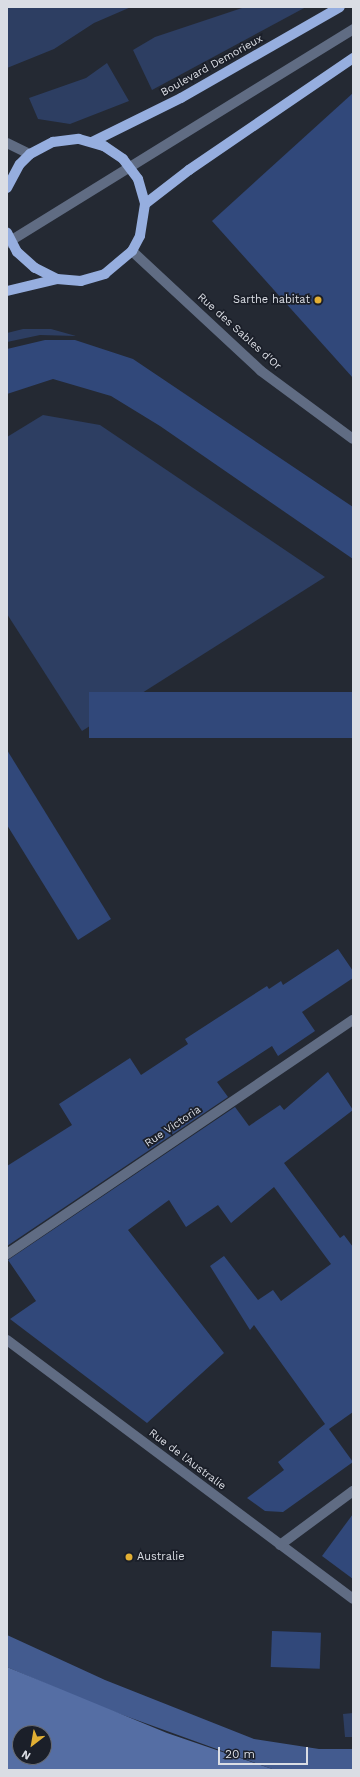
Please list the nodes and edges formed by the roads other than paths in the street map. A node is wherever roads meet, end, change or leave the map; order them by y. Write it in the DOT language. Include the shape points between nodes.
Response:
graph roads {
  1 [pos="340,7"];
  2 [pos="353,29"];
  3 [pos="353,58"];
  4 [pos="92,142"];
  5 [pos="7,143"];
  6 [pos="30,154"];
  7 [pos="131,168"];
  8 [pos="7,188"];
  9 [pos="145,204"];
  10 [pos="8,239"];
  11 [pos="132,251"];
  12 [pos="57,279"];
  13 [pos="7,291"];
  14 [pos="353,439"];
  15 [pos="353,1020"];
  16 [pos="7,1254"];
  17 [pos="7,1340"];
  18 [pos="353,1491"];
  19 [pos="280,1545"];
  20 [pos="353,1600"];
  1 -- 4 [label="main road, Boulevard Demorieux" via="181,98"];
  2 -- 7 [label="street"];
  3 -- 9 [label="main road" via="189,170"];
  4 -- 6 [label="main road, Boulevard Demorieux" via="60,141"];
  4 -- 7 [label="main road, Boulevard Demorieux" via="114,151"];
  5 -- 6 [label="street"];
  6 -- 8 [label="main road, Boulevard Demorieux" via="20,164"];
  7 -- 9 [label="main road, Boulevard Demorieux"];
  7 -- 10 [label="street"];
  9 -- 11 [label="main road" via="140,236"];
  10 -- 12 [label="main road" via="25,261"];
  11 -- 12 [label="main road" via="105,274 81,281"];
  11 -- 14 [label="street, Rue des Sables d'Or" via="261,371"];
  12 -- 13 [label="main road"];
  15 -- 16 [label="street, Rue Victoria"];
  17 -- 19 [label="street, Rue de l'Australie"];
  18 -- 19 [label="street"];
  19 -- 20 [label="street, Rue de l'Australie"];
}
